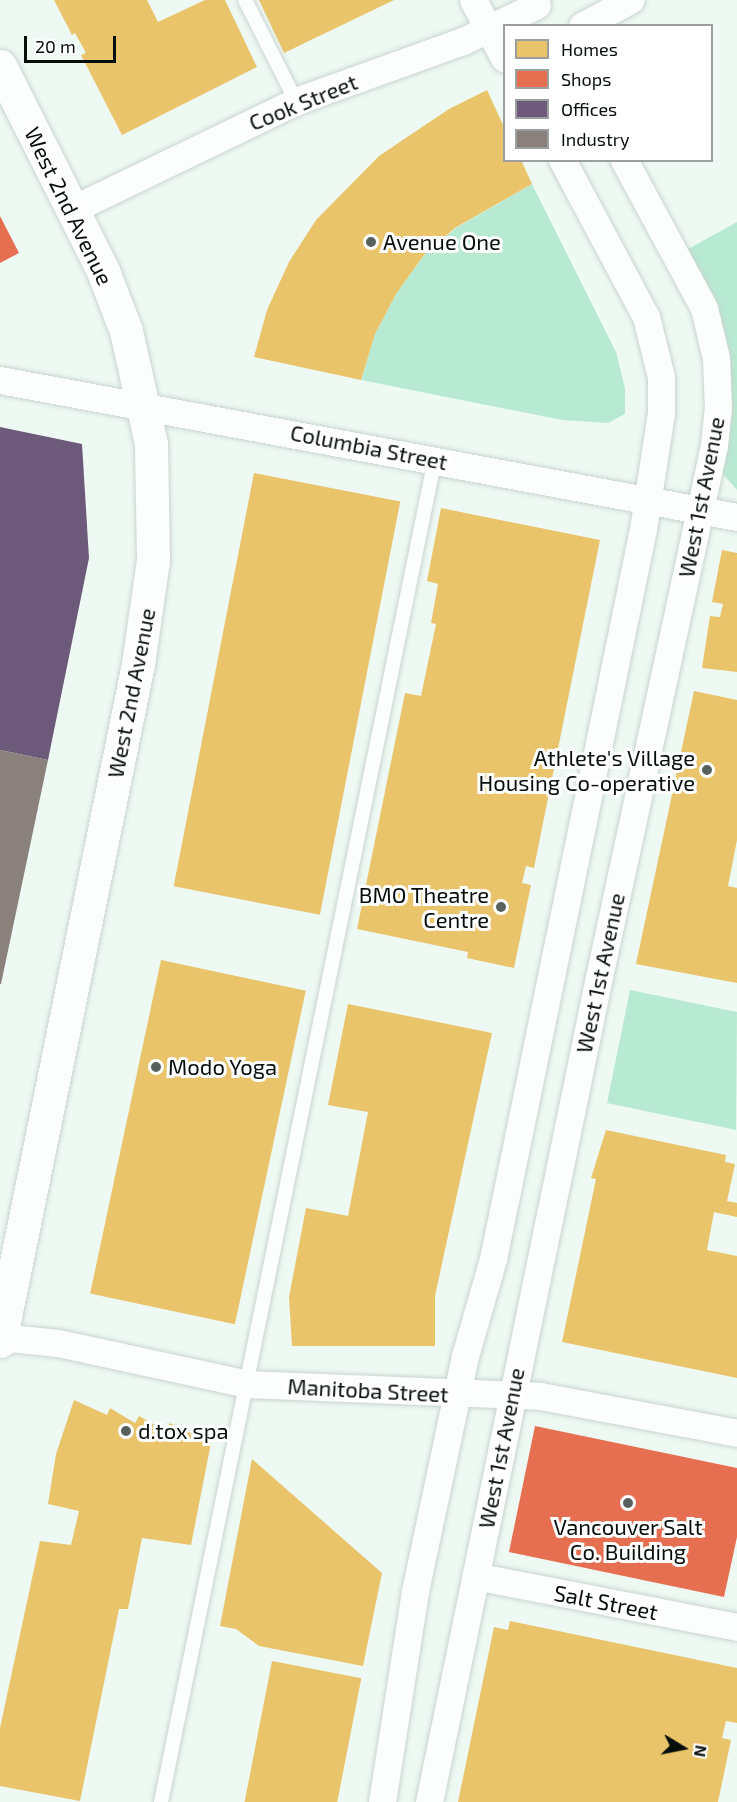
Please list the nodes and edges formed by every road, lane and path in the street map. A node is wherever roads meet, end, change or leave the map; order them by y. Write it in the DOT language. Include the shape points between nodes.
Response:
graph roads {
  1 [pos="245,0"];
  2 [pos="473,0"];
  3 [pos="630,0"];
  4 [pos="540,10"];
  5 [pos="503,24"];
  6 [pos="504,24"];
  7 [pos="586,24"];
  8 [pos="488,30"];
  9 [pos="503,56"];
  10 [pos="0,66"];
  11 [pos="296,101"];
  12 [pos="563,162"];
  13 [pos="625,162"];
  14 [pos="73,209"];
  15 [pos="0,380"];
  16 [pos="143,405"];
  17 [pos="435,459"];
  18 [pos="649,499"];
  19 [pos="700,510"];
  20 [pos="737,517"];
  21 [pos="0,1338"];
  22 [pos="247,1384"];
  23 [pos="456,1395"];
  24 [pos="512,1396"];
  25 [pos="737,1433"];
  26 [pos="475,1576"];
  27 [pos="737,1627"];
  28 [pos="162,1802"];
  29 [pos="382,1802"];
  30 [pos="429,1802"];
  1 -- 11 [label="lane"];
  2 -- 8 [label="street"];
  3 -- 7 [label="street"];
  4 -- 6 [label="street, Cook Street"];
  5 -- 8 [label="street, Cook Street"];
  8 -- 9 [label="street"];
  8 -- 11 [label="street, Cook Street"];
  10 -- 14 [label="main road, West 2nd Avenue"];
  11 -- 14 [label="street, Cook Street"];
  12 -- 18 [label="street" via="646,317 654,341 661,413"];
  13 -- 19 [label="street, West 1st Avenue" via="692,282 712,340 718,409"];
  14 -- 16 [label="main road, West 2nd Avenue" via="126,331"];
  15 -- 16 [label="street, Columbia Street"];
  16 -- 17 [label="street, Columbia Street"];
  16 -- 21 [label="main road, West 2nd Avenue" via="151,444 153,497 148,615"];
  17 -- 18 [label="street, Columbia Street"];
  17 -- 22 [label="lane"];
  18 -- 19 [label="street, Columbia Street"];
  18 -- 23 [label="street" via="493,1259"];
  19 -- 20 [label="street, Columbia Street"];
  19 -- 24 [label="street, West 1st Avenue"];
  21 -- 22 [label="street, Manitoba Street" via="58,1343"];
  22 -- 23 [label="street, Manitoba Street"];
  22 -- 28 [label="lane"];
  23 -- 24 [label="street, Manitoba Street"];
  23 -- 29 [label="street" via="415,1591"];
  24 -- 25 [label="street, Manitoba Street" via="540,1396"];
  24 -- 26 [label="street, West 1st Avenue"];
  26 -- 27 [label="street, Salt Street"];
  26 -- 30 [label="street, West 1st Avenue"];
}
